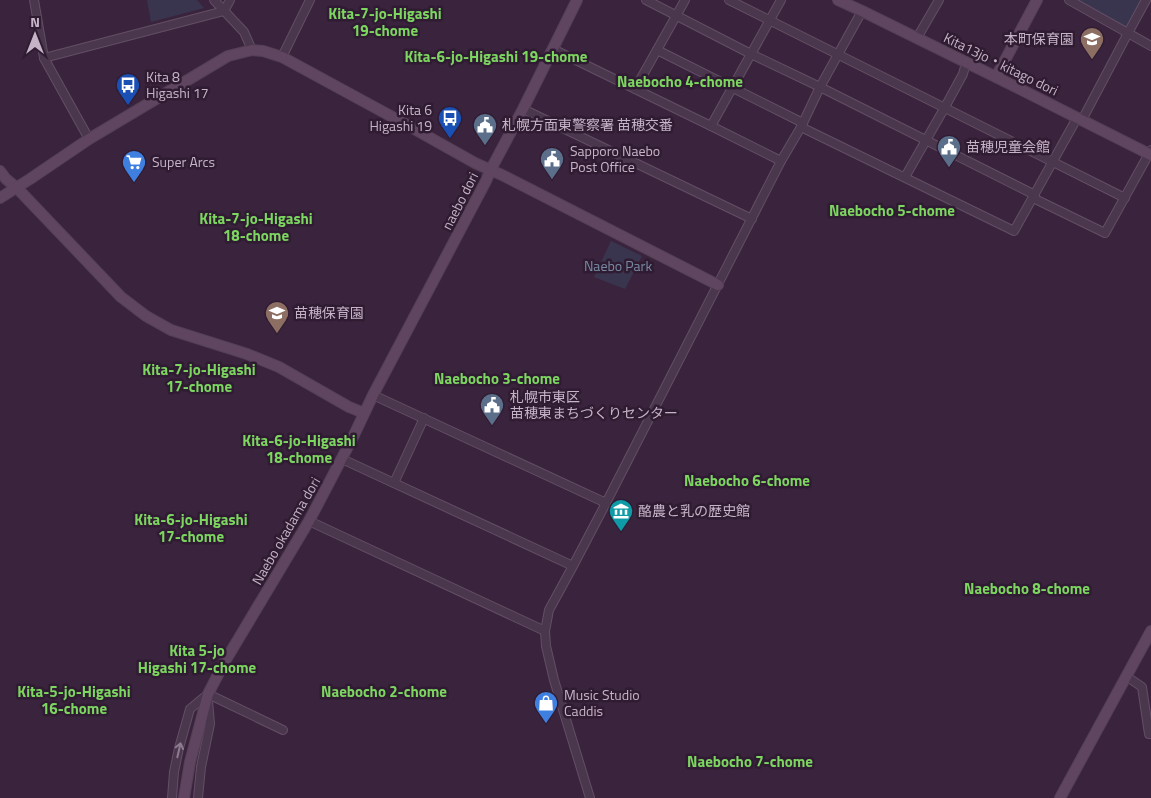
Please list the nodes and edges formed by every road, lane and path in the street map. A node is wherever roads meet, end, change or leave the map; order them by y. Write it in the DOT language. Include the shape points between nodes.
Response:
graph roads {
  1 [pos="34,0"];
  2 [pos="214,0"];
  3 [pos="230,0"];
  4 [pos="310,0"];
  5 [pos="577,0"];
  6 [pos="646,0"];
  7 [pos="685,0"];
  8 [pos="729,0"];
  9 [pos="781,0"];
  10 [pos="838,0"];
  11 [pos="938,0"];
  12 [pos="1037,0"];
  13 [pos="1069,0"];
  14 [pos="1146,0"];
  15 [pos="224,11"];
  16 [pos="862,11"];
  17 [pos="675,16"];
  18 [pos="770,21"];
  19 [pos="1128,33"];
  20 [pos="917,38"];
  21 [pos="1151,46"];
  22 [pos="553,49"];
  23 [pos="252,50"];
  24 [pos="657,50"];
  25 [pos="752,54"];
  26 [pos="839,54"];
  27 [pos="282,57"];
  28 [pos="44,58"];
  29 [pos="966,63"];
  30 [pos="996,77"];
  31 [pos="820,87"];
  32 [pos="732,88"];
  33 [pos="635,89"];
  34 [pos="946,107"];
  35 [pos="523,109"];
  36 [pos="1080,119"];
  37 [pos="802,125"];
  38 [pos="711,126"];
  39 [pos="89,139"];
  40 [pos="927,140"];
  41 [pos="1150,153"];
  42 [pos="781,161"];
  43 [pos="1053,162"];
  44 [pos="0,170"];
  45 [pos="490,171"];
  46 [pos="904,178"];
  47 [pos="17,188"];
  48 [pos="1034,197"];
  49 [pos="0,198"];
  50 [pos="1125,198"];
  51 [pos="752,218"];
  52 [pos="718,285"];
  53 [pos="373,396"];
  54 [pos="364,413"];
  55 [pos="424,418"];
  56 [pos="342,459"];
  57 [pos="394,483"];
  58 [pos="606,503"];
  59 [pos="309,521"];
  60 [pos="573,566"];
  61 [pos="545,631"];
  62 [pos="1151,631"];
  63 [pos="1126,676"];
  64 [pos="208,694"];
  65 [pos="283,730"];
  66 [pos="1151,734"];
  67 [pos="172,798"];
  68 [pos="184,798"];
  69 [pos="198,798"];
  70 [pos="590,798"];
  71 [pos="1060,798"];
  1 -- 28 [label="street"];
  2 -- 15 [label="street"];
  3 -- 15 [label="street"];
  4 -- 27 [label="street"];
  5 -- 22 [label="street, naebo dori"];
  6 -- 17 [label="street"];
  7 -- 17 [label="street"];
  8 -- 18 [label="street"];
  9 -- 18 [label="street"];
  10 -- 16 [label="street, Kita13jo・kitago dori"];
  11 -- 20 [label="street"];
  12 -- 30 [label="street"];
  13 -- 19 [label="street"];
  14 -- 19 [label="street"];
  15 -- 23 [label="street" via="244,32"];
  15 -- 28 [label="street"];
  16 -- 20 [label="street, Kita13jo・kitago dori"];
  16 -- 26 [label="street"];
  17 -- 24 [label="street"];
  17 -- 25 [label="street"];
  18 -- 25 [label="street"];
  18 -- 26 [label="street"];
  19 -- 21 [label="street"];
  19 -- 36 [label="street"];
  20 -- 29 [label="street, Kita13jo・kitago dori"];
  22 -- 33 [label="street"];
  22 -- 35 [label="street, naebo dori"];
  23 -- 27 [label="street"];
  23 -- 39 [label="street" via="228,56"];
  24 -- 32 [label="street"];
  24 -- 33 [label="street"];
  25 -- 31 [label="street"];
  25 -- 32 [label="street"];
  26 -- 31 [label="street"];
  26 -- 34 [label="street"];
  27 -- 45 [label="street"];
  28 -- 39 [label="street"];
  29 -- 30 [label="street, Kita13jo・kitago dori"];
  29 -- 34 [label="street"];
  30 -- 36 [label="street, Kita13jo・kitago dori"];
  31 -- 37 [label="street"];
  31 -- 40 [label="street"];
  32 -- 37 [label="street"];
  32 -- 38 [label="street"];
  33 -- 38 [label="street"];
  34 -- 40 [label="street"];
  34 -- 43 [label="street"];
  35 -- 45 [label="street, naebo dori"];
  35 -- 51 [label="street"];
  36 -- 41 [label="street, Kita13jo・kitago dori"];
  36 -- 43 [label="street"];
  37 -- 42 [label="street"];
  37 -- 46 [label="street"];
  38 -- 42 [label="street"];
  39 -- 47 [label="street"];
  40 -- 46 [label="street"];
  40 -- 48 [label="street"];
  41 -- 50 [label="street"];
  42 -- 51 [label="street"];
  43 -- 48 [label="street"];
  43 -- 50 [label="street"];
  44 -- 47 [label="street"];
  45 -- 52 [label="street"];
  45 -- 53 [label="street, naebo dori"];
  46 -- 48 [label="street" via="1014,231"];
  47 -- 49 [label="street"];
  47 -- 54 [label="street" via="121,298 146,316 171,330 279,367"];
  48 -- 50 [label="street" via="1105,234"];
  51 -- 52 [label="street"];
  52 -- 58 [label="street"];
  53 -- 54 [label="street, naebo dori"];
  53 -- 55 [label="street"];
  54 -- 56 [label="street, Naebo okadama dori"];
  55 -- 57 [label="street"];
  55 -- 58 [label="street"];
  56 -- 57 [label="street"];
  56 -- 59 [label="street, Naebo okadama dori"];
  57 -- 60 [label="street"];
  58 -- 60 [label="street"];
  59 -- 61 [label="street"];
  59 -- 64 [label="street, Naebo okadama dori"];
  60 -- 61 [label="street" via="549,610"];
  61 -- 70 [label="street" via="554,680"];
  62 -- 63 [label="street"];
  63 -- 66 [label="street" via="1142,687"];
  63 -- 71 [label="street"];
  64 -- 65 [label="street"];
  67 -- 64 [label="street, one-way" via="174,772 190,709"];
  64 -- 68 [label="street, Naebo okadama dori"];
  64 -- 69 [label="street" via="210,724"];
}
